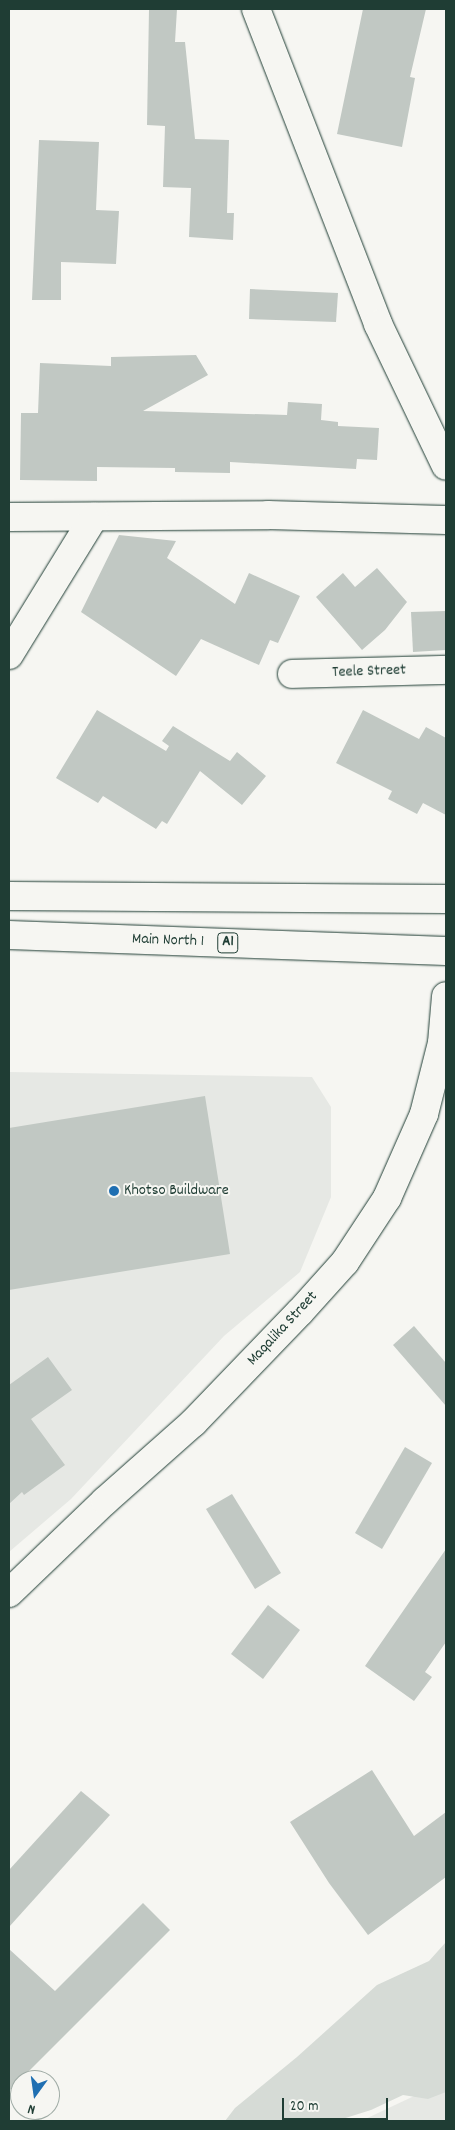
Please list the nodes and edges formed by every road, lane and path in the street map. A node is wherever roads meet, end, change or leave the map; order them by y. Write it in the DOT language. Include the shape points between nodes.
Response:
graph roads {
  1 [pos="256,9"];
  2 [pos="446,466"];
  3 [pos="94,516"];
  4 [pos="9,517"];
  5 [pos="446,520"];
  6 [pos="9,655"];
  7 [pos="446,670"];
  8 [pos="292,674"];
  9 [pos="9,896"];
  10 [pos="446,900"];
  11 [pos="9,935"];
  12 [pos="446,951"];
  13 [pos="446,996"];
  14 [pos="444,1044"];
  15 [pos="9,1593"];
  1 -- 2 [label="street" via="378,324"];
  3 -- 4 [label="street"];
  3 -- 5 [label="street" via="268,515"];
  3 -- 6 [label="street"];
  7 -- 8 [label="street, Teele Street"];
  9 -- 10 [label="street"];
  11 -- 12 [label="street, Main North 1 / A1"];
  13 -- 14 [label="street, Maqalika Street"];
  14 -- 15 [label="street, Maqalika Street" via="424,1114 387,1198 345,1262 194,1423 105,1501"];
}
